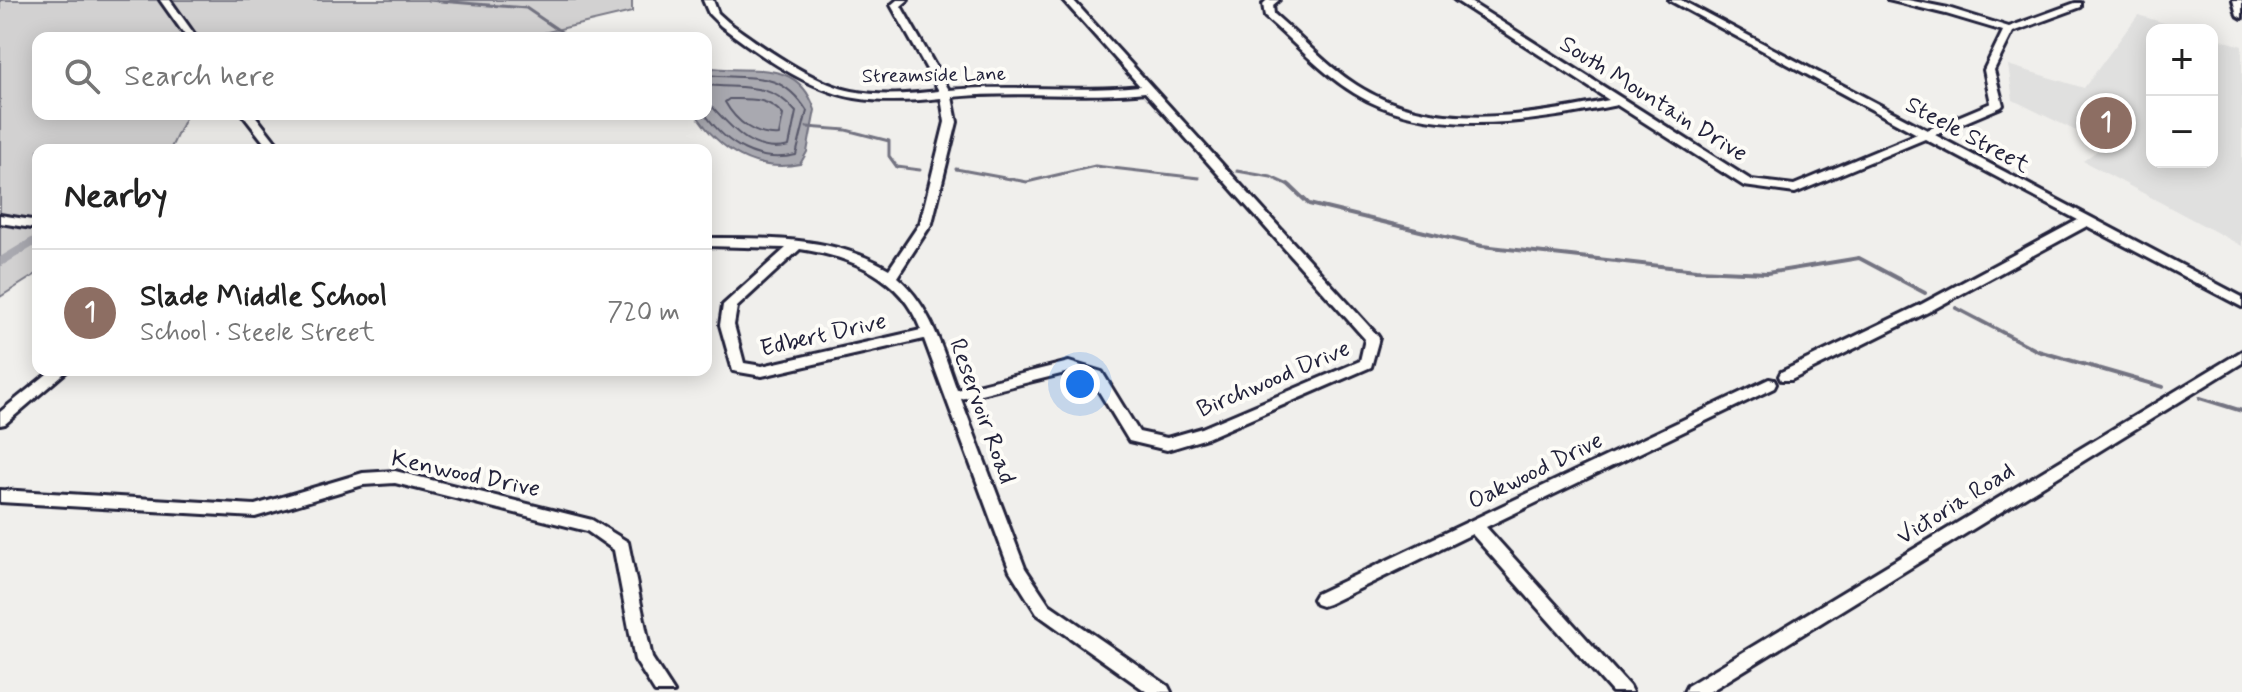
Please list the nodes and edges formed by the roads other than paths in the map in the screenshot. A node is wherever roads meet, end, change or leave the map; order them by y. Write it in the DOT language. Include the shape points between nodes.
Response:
graph roads {
  1 [pos="165,0"];
  2 [pos="708,0"];
  3 [pos="1068,0"];
  4 [pos="1274,0"];
  5 [pos="1460,0"];
  6 [pos="1674,0"];
  7 [pos="1893,0"];
  8 [pos="2238,0"];
  9 [pos="900,3"];
  10 [pos="2078,5"];
  11 [pos="2242,15"];
  12 [pos="2009,30"];
  13 [pos="188,32"];
  14 [pos="1146,89"];
  15 [pos="946,94"];
  16 [pos="1618,101"];
  17 [pos="253,120"];
  18 [pos="1924,135"];
  19 [pos="271,144"];
  20 [pos="0,219"];
  21 [pos="2086,221"];
  22 [pos="32,224"];
  23 [pos="712,242"];
  24 [pos="798,244"];
  25 [pos="891,276"];
  26 [pos="2242,303"];
  27 [pos="929,333"];
  28 [pos="2242,356"];
  29 [pos="54,376"];
  30 [pos="1786,376"];
  31 [pos="1769,384"];
  32 [pos="952,396"];
  33 [pos="0,420"];
  34 [pos="0,496"];
  35 [pos="1475,526"];
  36 [pos="1322,599"];
  37 [pos="665,692"];
  38 [pos="1162,692"];
  39 [pos="1623,692"];
  40 [pos="1693,692"];
  1 -- 13 [label="street"];
  2 -- 15 [label="street, Streamside Lane" via="719,20 836,91 894,98"];
  3 -- 14 [label="street, Birchwood Drive"];
  4 -- 16 [label="street" via="1268,4 1269,15 1359,92 1393,109 1441,117 1499,117"];
  5 -- 16 [label="street, South Mountain Drive"];
  6 -- 18 [label="street, Steele Street"];
  7 -- 12 [label="street"];
  8 -- 11 [label="street"];
  9 -- 15 [label="street"];
  10 -- 12 [label="street"];
  12 -- 18 [label="street, South Mountain Drive" via="1989,70 1997,105"];
  14 -- 15 [label="street, Streamside Lane" via="1109,94 995,89"];
  14 -- 32 [label="street, Birchwood Drive" via="1372,338 1366,364 1167,444 1134,437 1097,376 1069,367"];
  15 -- 25 [label="street" via="951,131 930,211"];
  16 -- 18 [label="street, South Mountain Drive" via="1748,183 1768,188 1795,189"];
  17 -- 19 [label="street"];
  18 -- 21 [label="street, Steele Street"];
  20 -- 22 [label="street"];
  21 -- 26 [label="street, Steele Street"];
  21 -- 30 [label="street"];
  23 -- 24 [label="street, Reservoir Road"];
  24 -- 25 [label="street, Reservoir Road" via="840,251"];
  24 -- 27 [label="street, Edbert Drive" via="730,305 727,325 738,367 762,371"];
  25 -- 27 [label="street, Reservoir Road" via="914,301"];
  27 -- 32 [label="street, Reservoir Road"];
  28 -- 40 [label="street, Victoria Road"];
  29 -- 33 [label="street"];
  31 -- 35 [label="street, Oakwood Drive"];
  32 -- 38 [label="street, Reservoir Road" via="1018,571 1043,609"];
  34 -- 37 [label="street, Kenwood Drive" via="255,511 363,479 395,477 592,526 622,547 644,660"];
  35 -- 36 [label="street, Oakwood Drive"];
  35 -- 39 [label="street"];
}
